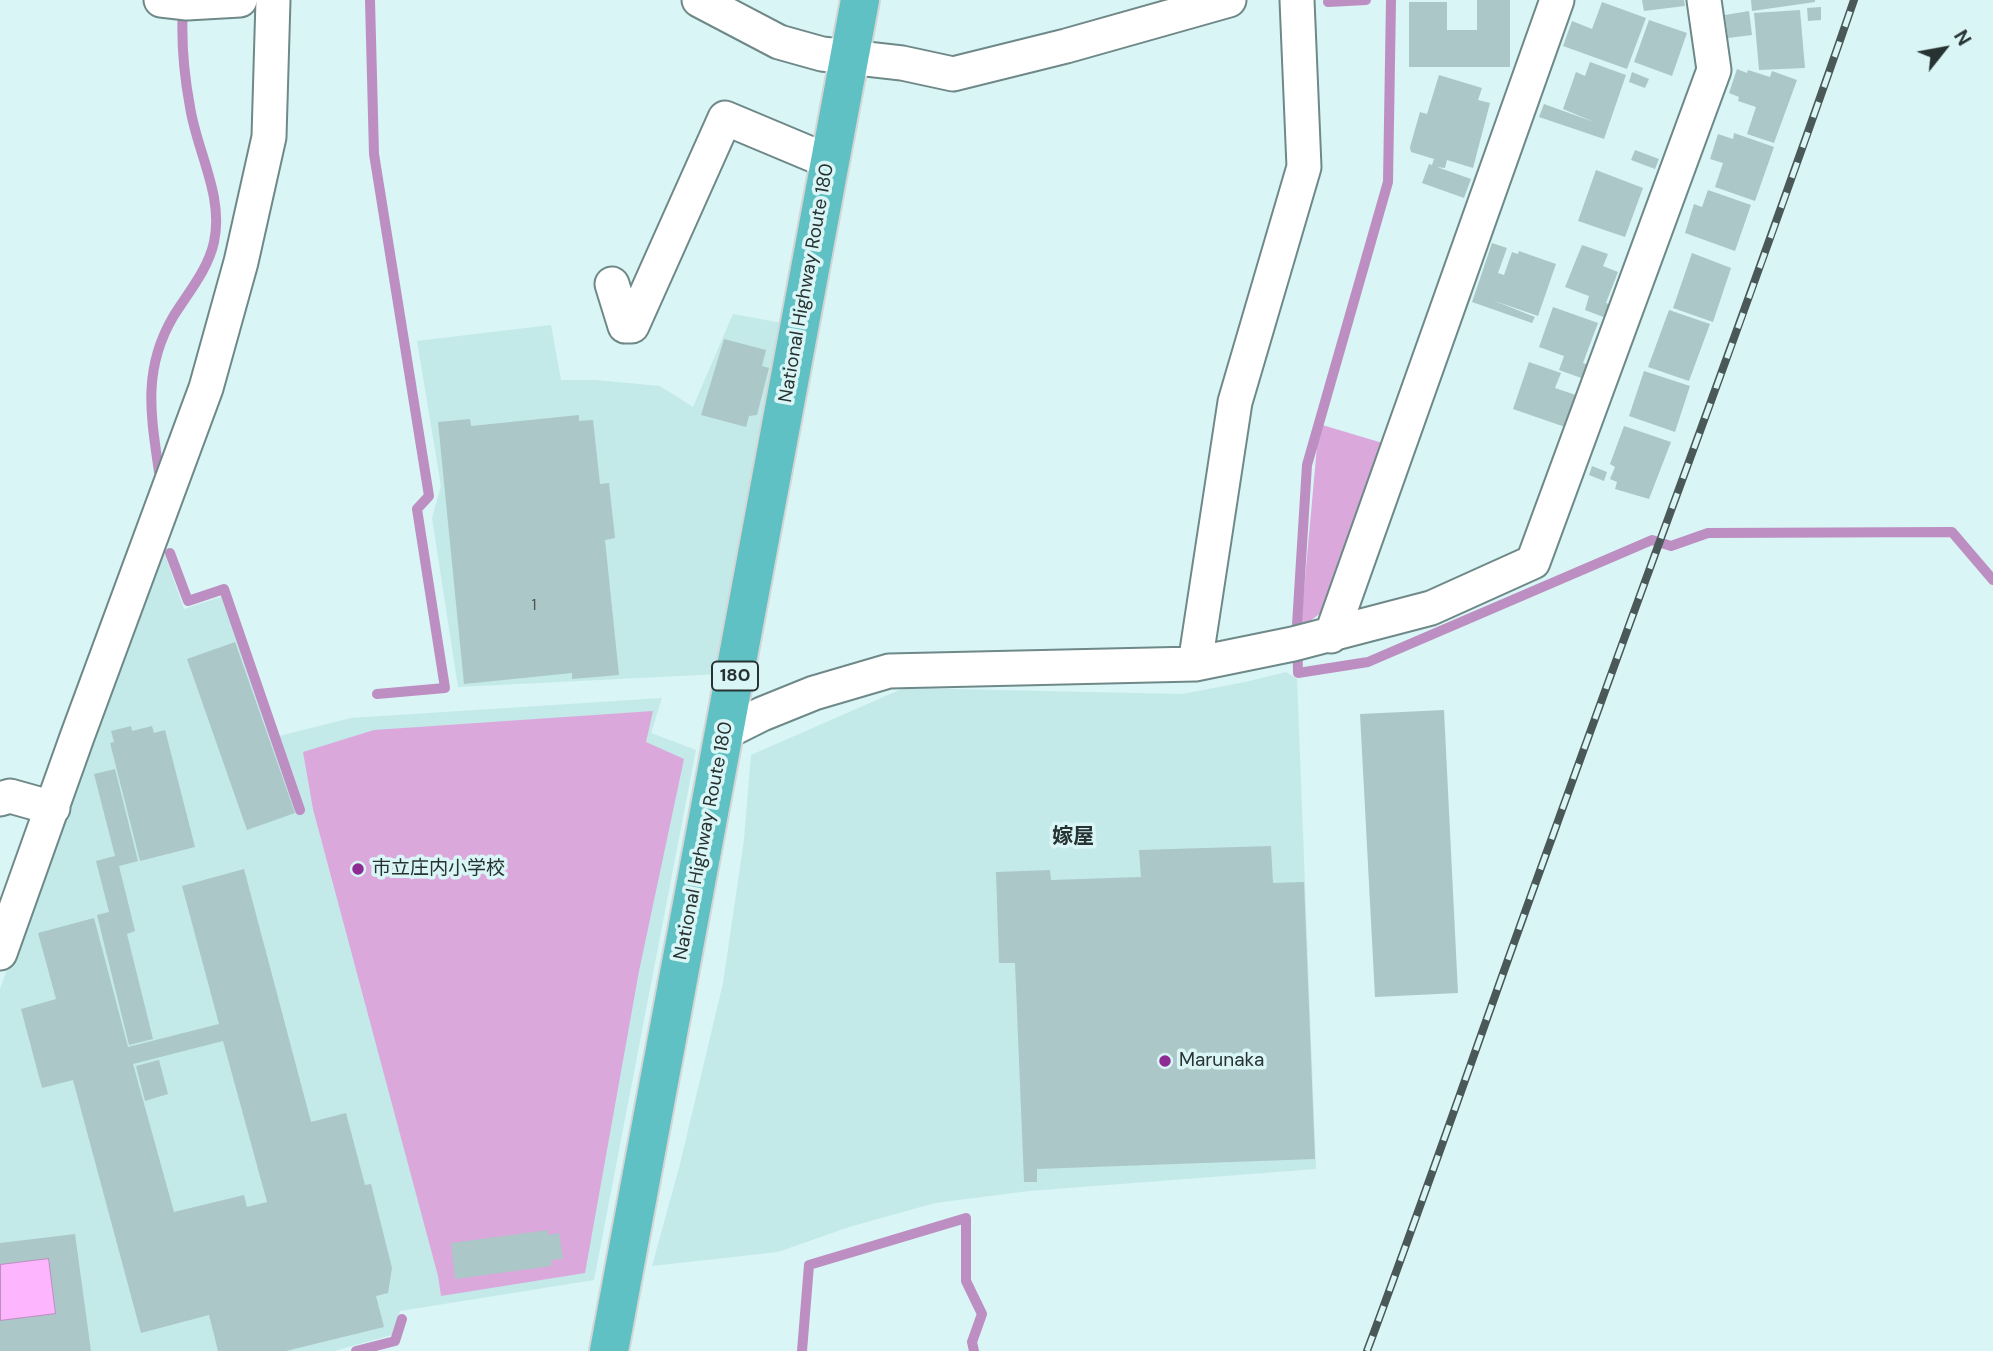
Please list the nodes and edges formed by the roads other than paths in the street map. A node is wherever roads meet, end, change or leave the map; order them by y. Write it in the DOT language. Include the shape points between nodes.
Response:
graph roads {
  1 [pos="240,0"];
  2 [pos="273,0"];
  3 [pos="699,0"];
  4 [pos="860,0"];
  5 [pos="1230,0"];
  6 [pos="1297,0"];
  7 [pos="1557,0"];
  8 [pos="1704,0"];
  9 [pos="175,2"];
  10 [pos="849,58"];
  11 [pos="830,162"];
  12 [pos="612,284"];
  13 [pos="1308,641"];
  14 [pos="1195,664"];
  15 [pos="724,733"];
  16 [pos="0,799"];
  17 [pos="53,808"];
  18 [pos="0,953"];
  19 [pos="609,1351"];
  1 -- 9 [label="street"];
  2 -- 17 [label="street" via="269,137 241,262 206,388"];
  3 -- 10 [label="street" via="779,41"];
  4 -- 10 [label="highway, National Highway Route 180 / 180"];
  5 -- 10 [label="street" via="953,74"];
  6 -- 14 [label="street" via="1304,167 1235,402"];
  7 -- 13 [label="street"];
  8 -- 13 [label="street" via="1714,70 1532,562 1431,608"];
  10 -- 11 [label="highway, National Highway Route 180 / 180"];
  11 -- 12 [label="street" via="725,118 632,326 625,326"];
  11 -- 15 [label="highway, National Highway Route 180 / 180"];
  13 -- 14 [label="street"];
  14 -- 15 [label="street" via="890,671 814,693"];
  15 -- 19 [label="highway, National Highway Route 180 / 180"];
  16 -- 17 [label="street" via="10,796"];
  17 -- 18 [label="street"];
}
